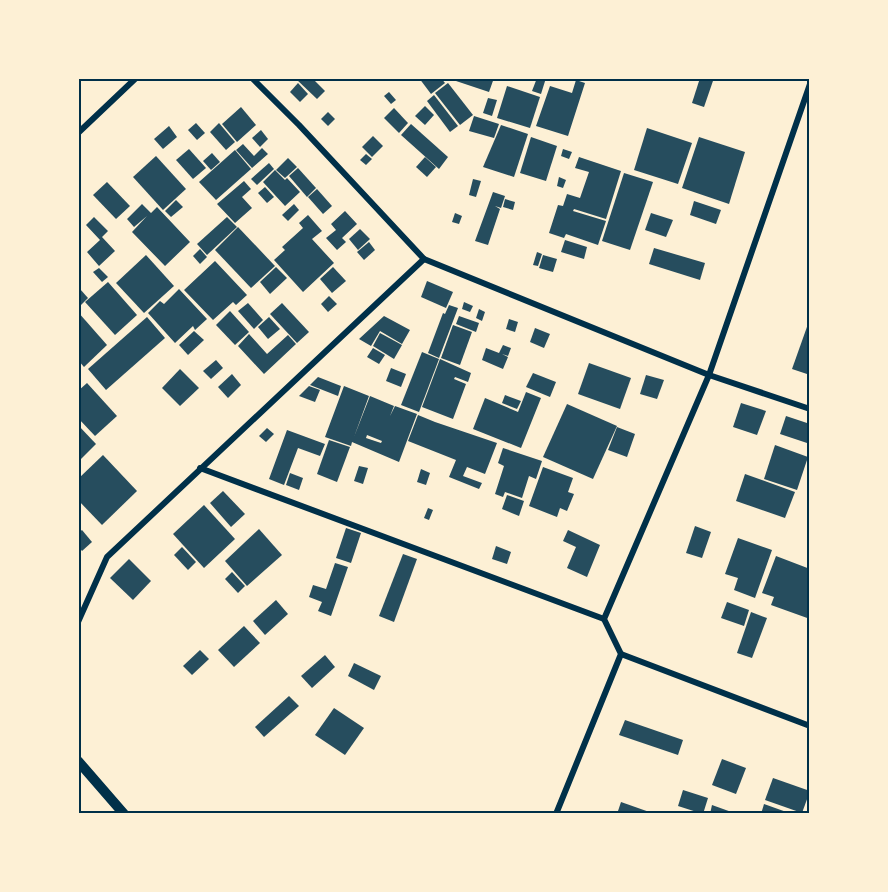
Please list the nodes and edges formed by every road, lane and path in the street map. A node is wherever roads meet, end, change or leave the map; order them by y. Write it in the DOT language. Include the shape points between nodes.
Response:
graph roads {
  1 [pos="136,78"];
  2 [pos="252,78"];
  3 [pos="802,78"];
  4 [pos="810,83"];
  5 [pos="78,133"];
  6 [pos="424,258"];
  7 [pos="709,375"];
  8 [pos="810,409"];
  9 [pos="200,468"];
  10 [pos="604,619"];
  11 [pos="78,622"];
  12 [pos="621,654"];
  13 [pos="810,726"];
  14 [pos="78,761"];
  15 [pos="124,814"];
  16 [pos="556,814"];
  1 -- 5 [label="street"];
  2 -- 6 [label="street"];
  3 -- 4 [label="street"];
  4 -- 7 [label="street"];
  6 -- 7 [label="street"];
  6 -- 9 [label="street"];
  7 -- 8 [label="street"];
  7 -- 10 [label="street"];
  9 -- 10 [label="street"];
  9 -- 11 [label="street" via="107,557"];
  10 -- 12 [label="street"];
  12 -- 13 [label="street"];
  12 -- 16 [label="street"];
  14 -- 15 [label="street"];
}
